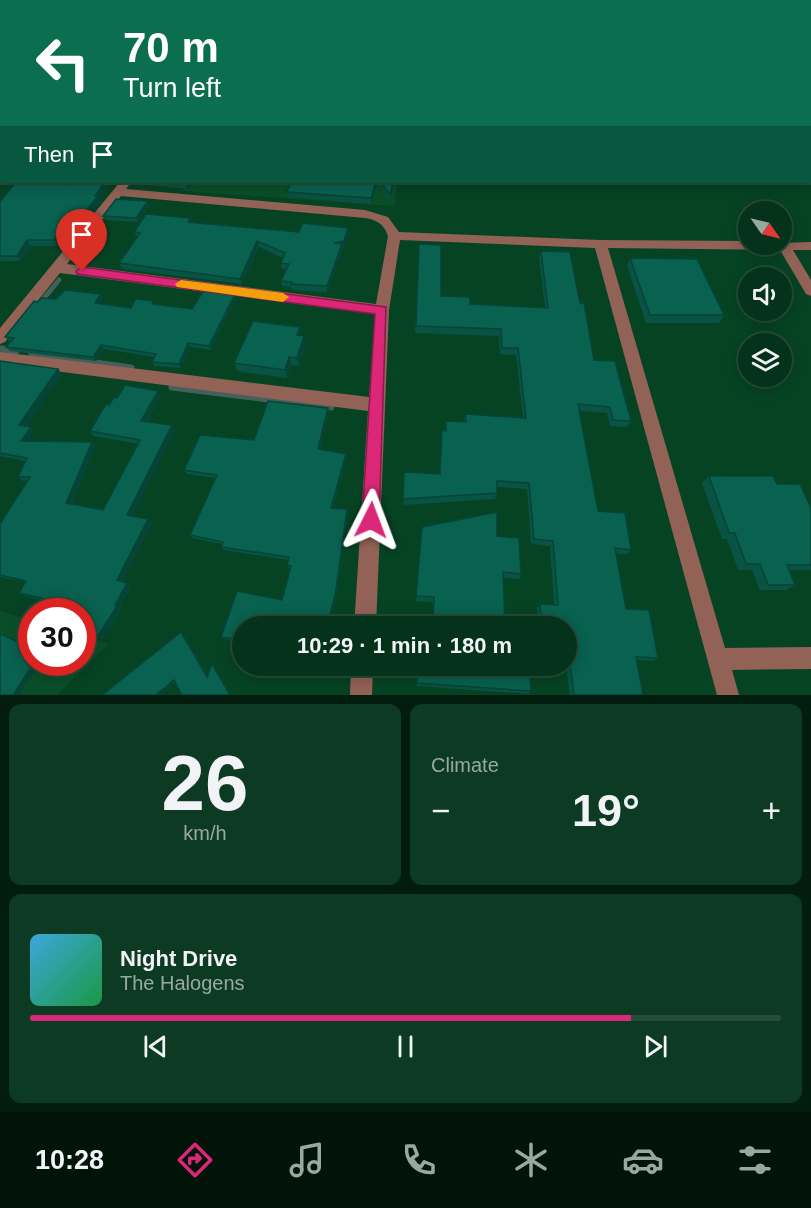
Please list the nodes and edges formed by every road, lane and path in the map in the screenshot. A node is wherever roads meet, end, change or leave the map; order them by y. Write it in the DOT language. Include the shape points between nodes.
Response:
graph roads {
  1 [pos="122,187"];
  2 [pos="394,236"];
  3 [pos="600,244"];
  4 [pos="738,246"];
  5 [pos="792,246"];
  6 [pos="811,246"];
  7 [pos="789,255"];
  8 [pos="59,268"];
  9 [pos="811,291"];
  10 [pos="382,310"];
  11 [pos="0,338"];
  12 [pos="0,358"];
  13 [pos="376,405"];
  14 [pos="366,616"];
  15 [pos="811,658"];
  16 [pos="718,659"];
  17 [pos="362,676"];
  18 [pos="361,695"];
  19 [pos="728,695"];
  1 -- 2 [label="street" via="365,214 385,220"];
  1 -- 8 [label="street"];
  2 -- 3 [label="street"];
  2 -- 10 [label="street"];
  3 -- 4 [label="street"];
  3 -- 16 [label="street"];
  5 -- 6 [label="street"];
  7 -- 9 [label="street"];
  8 -- 10 [label="street"];
  8 -- 11 [label="street"];
  10 -- 13 [label="street"];
  12 -- 13 [label="street"];
  13 -- 14 [label="street"];
  15 -- 16 [label="street"];
  16 -- 19 [label="street"];
  17 -- 18 [label="street"];
}
